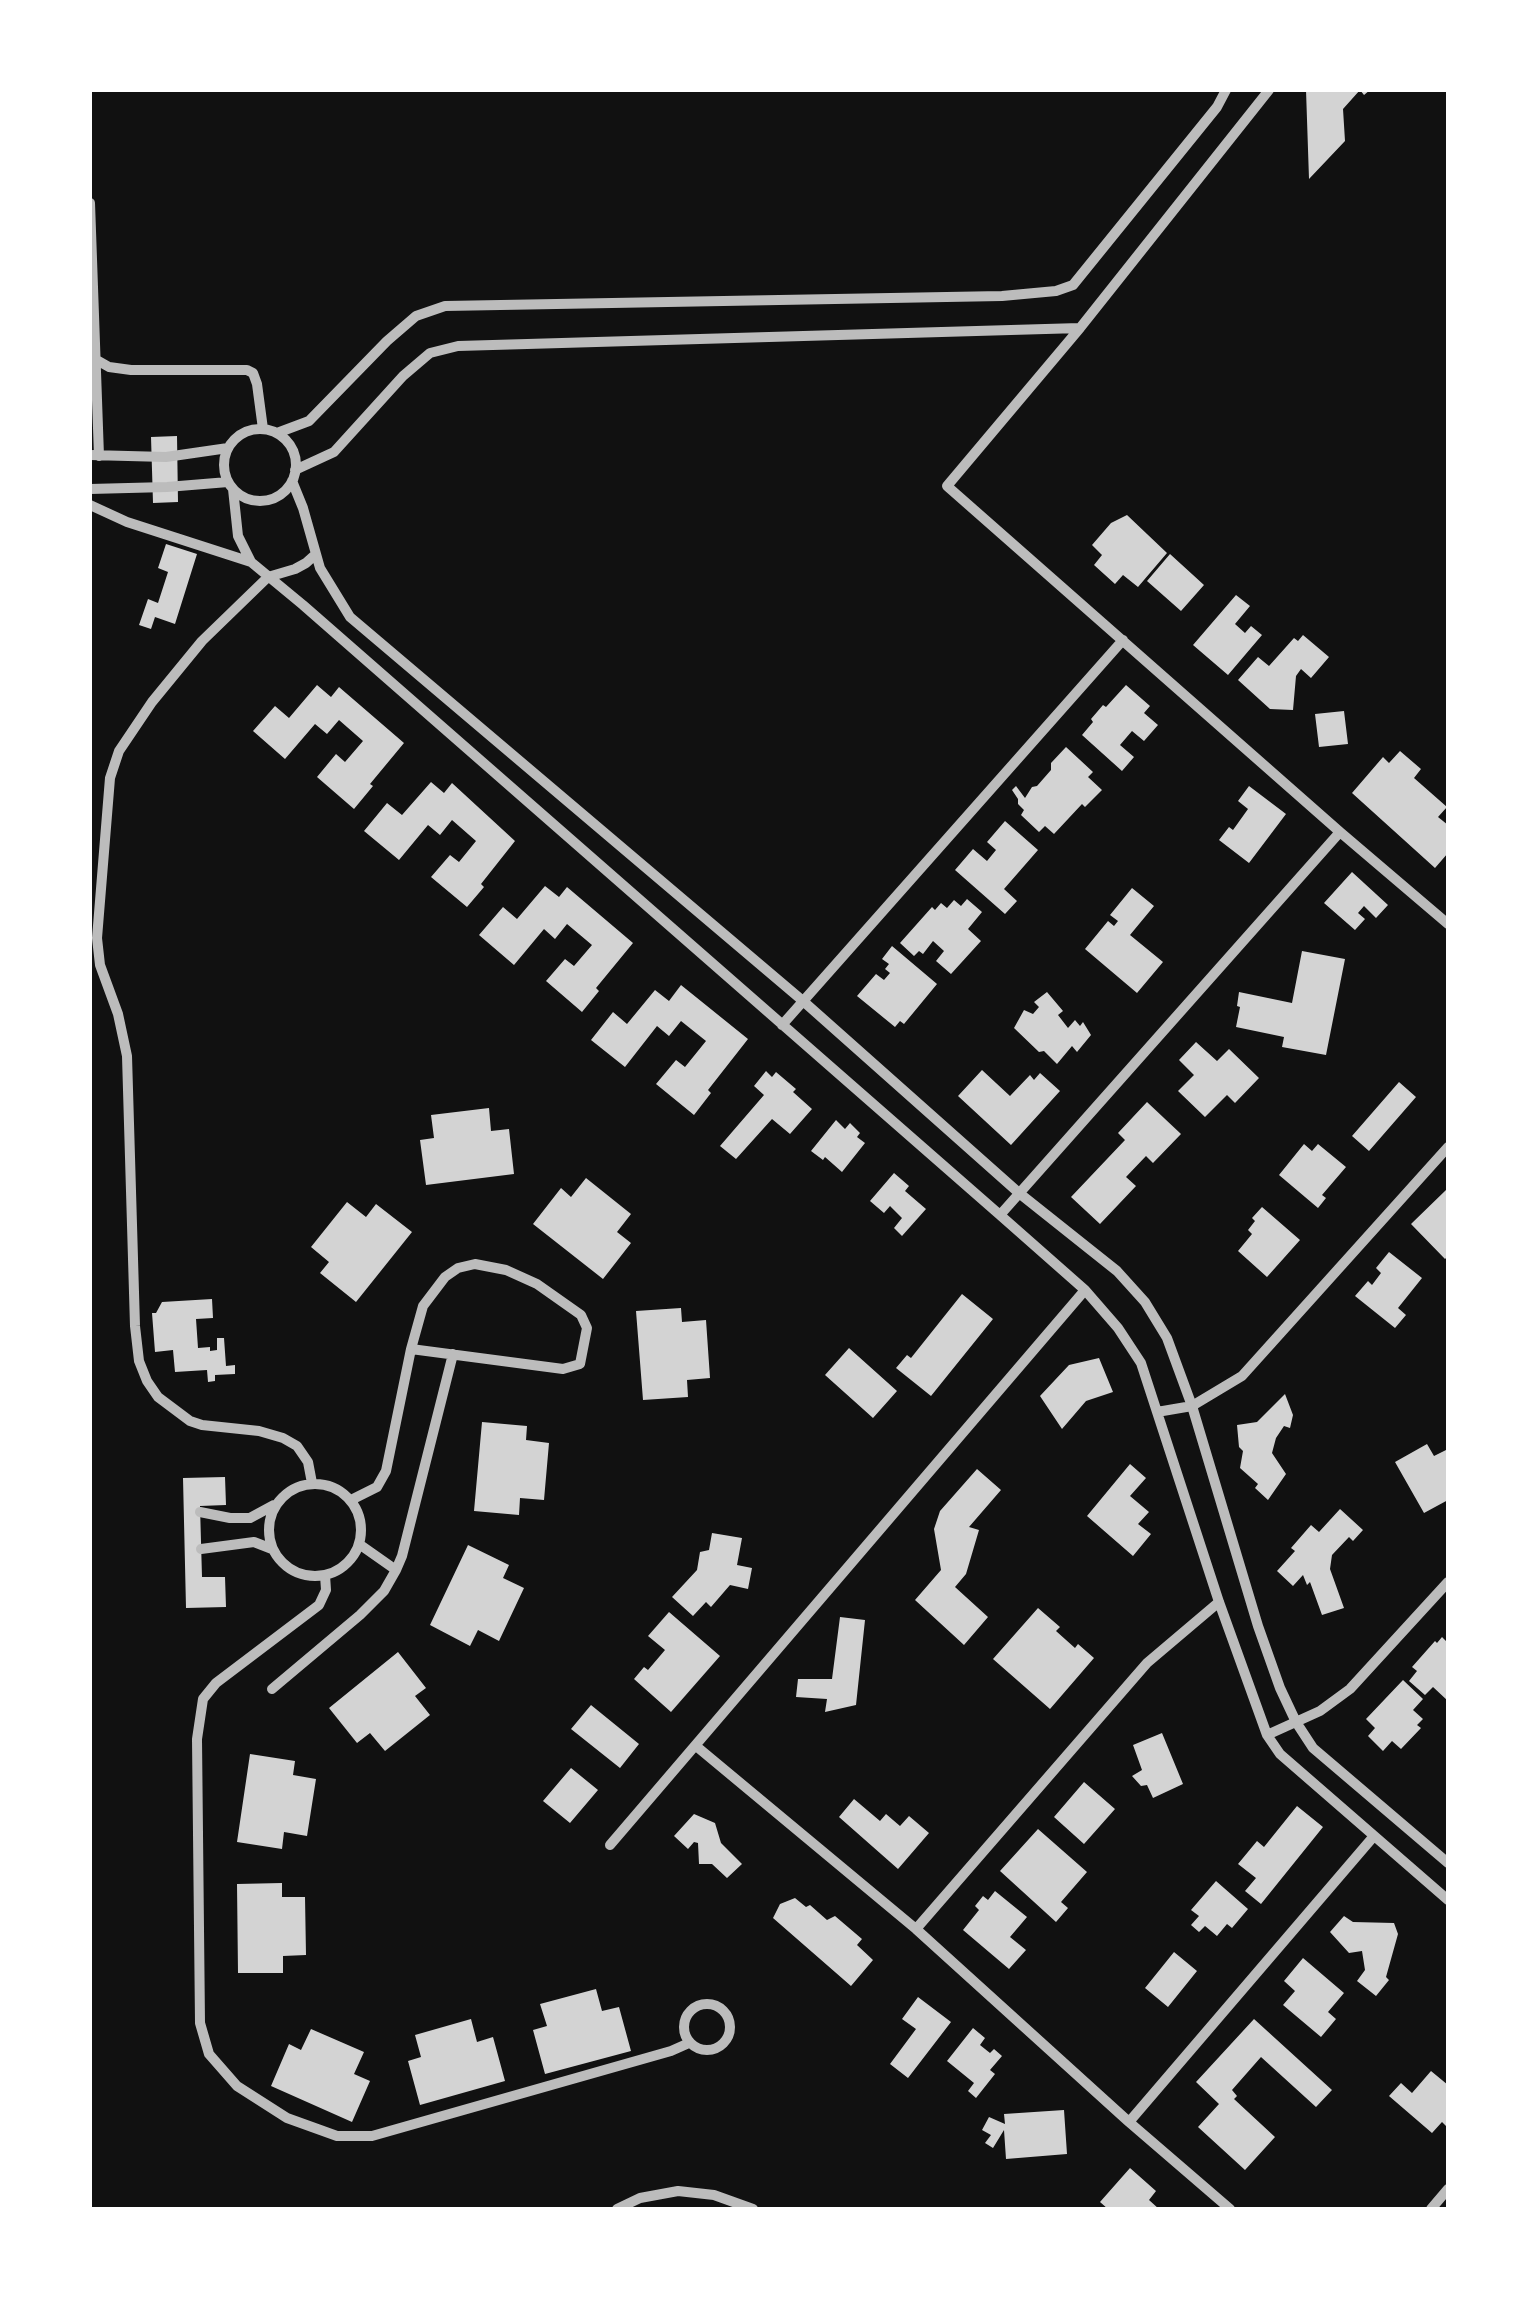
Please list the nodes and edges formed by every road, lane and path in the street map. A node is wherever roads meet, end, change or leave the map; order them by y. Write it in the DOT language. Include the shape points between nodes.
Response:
graph roads {
  1 [pos="1226,90"];
  2 [pos="1270,90"];
  3 [pos="90,203"];
  4 [pos="1080,328"];
  5 [pos="95,359"];
  6 [pos="263,429"];
  7 [pos="277,433"];
  8 [pos="228,448"];
  9 [pos="94,456"];
  10 [pos="294,475"];
  11 [pos="231,485"];
  12 [pos="90,488"];
  13 [pos="90,505"];
  14 [pos="316,554"];
  15 [pos="251,562"];
  16 [pos="268,577"];
  17 [pos="1123,640"];
  18 [pos="1340,832"];
  19 [pos="1448,924"];
  20 [pos="803,1001"];
  21 [pos="782,1025"];
  22 [pos="1448,1146"];
  23 [pos="1019,1193"];
  24 [pos="1000,1215"];
  25 [pos="1084,1290"];
  26 [pos="411,1349"];
  27 [pos="453,1354"];
  28 [pos="1192,1406"];
  29 [pos="1157,1412"];
  30 [pos="312,1483"];
  31 [pos="351,1500"];
  32 [pos="275,1505"];
  33 [pos="200,1512"];
  34 [pos="359,1544"];
  35 [pos="272,1548"];
  36 [pos="201,1550"];
  37 [pos="396,1570"];
  38 [pos="325,1575"];
  39 [pos="1448,1582"];
  40 [pos="1219,1602"];
  41 [pos="272,1689"];
  42 [pos="1296,1722"];
  43 [pos="1267,1734"];
  44 [pos="696,1746"];
  45 [pos="1374,1836"];
  46 [pos="610,1845"];
  47 [pos="1448,1863"];
  48 [pos="1448,1900"];
  49 [pos="916,1929"];
  50 [pos="690,2043"];
  51 [pos="1129,2122"];
  52 [pos="1448,2190"];
  53 [pos="617,2209"];
  54 [pos="754,2209"];
  55 [pos="1230,2209"];
  56 [pos="1431,2209"];
  1 -- 7 [label="street" via="1073,285 1002,296 444,306 416,316 386,341 309,421"];
  2 -- 4 [label="street"];
  3 -- 5 [label="street"];
  4 -- 10 [label="street" via="458,346 430,354 334,452"];
  4 -- 17 [label="street" via="947,486"];
  5 -- 6 [label="street" via="132,370 247,370 257,384"];
  5 -- 9 [label="street"];
  6 -- 7 [label="street"];
  6 -- 8 [label="street" via="242,433"];
  7 -- 10 [label="street" via="292,449"];
  8 -- 9 [label="street"];
  8 -- 11 [label="street" via="224,465"];
  10 -- 11 [label="street" via="285,490 265,500"];
  10 -- 14 [label="street"];
  11 -- 12 [label="street"];
  11 -- 15 [label="street" via="238,536"];
  13 -- 15 [label="street"];
  14 -- 16 [label="street"];
  14 -- 20 [label="street" via="350,617"];
  15 -- 16 [label="street"];
  16 -- 21 [label="street"];
  16 -- 30 [label="street" via="202,642 120,751 110,778 97,938 126,1056 139,1361 158,1397 190,1421 260,1430 298,1446"];
  17 -- 18 [label="street"];
  17 -- 20 [label="street"];
  18 -- 19 [label="street"];
  18 -- 23 [label="street"];
  20 -- 21 [label="street"];
  20 -- 23 [label="street"];
  21 -- 24 [label="street"];
  22 -- 28 [label="street" via="1242,1376"];
  23 -- 24 [label="street"];
  23 -- 28 [label="street" via="1117,1271 1145,1302 1167,1338"];
  24 -- 25 [label="street"];
  25 -- 29 [label="street" via="1141,1363"];
  25 -- 44 [label="street"];
  26 -- 27 [label="street"];
  26 -- 27 [label="street" via="423,1306 445,1277 475,1264 538,1284 581,1315 587,1328 580,1364 563,1369"];
  26 -- 31 [label="street" via="386,1471 377,1487"];
  27 -- 37 [label="street"];
  28 -- 29 [label="street"];
  28 -- 42 [label="street" via="1258,1626"];
  29 -- 40 [label="street"];
  30 -- 31 [label="street"];
  30 -- 32 [label="street"];
  31 -- 34 [label="street"];
  32 -- 33 [label="street" via="250,1518"];
  32 -- 35 [label="street" via="268,1533"];
  34 -- 37 [label="street"];
  34 -- 38 [label="street" via="340,1569"];
  35 -- 36 [label="street" via="254,1542"];
  35 -- 38 [label="street" via="294,1571"];
  37 -- 41 [label="street" via="384,1592"];
  38 -- 50 [label="street" via="320,1605 203,1699 196,1739 200,2023 209,2054 237,2086 287,2118 336,2136 372,2136"];
  39 -- 42 [label="street" via="1350,1689"];
  40 -- 43 [label="street"];
  40 -- 49 [label="street" via="1147,1663"];
  42 -- 43 [label="street"];
  42 -- 47 [label="street" via="1313,1748"];
  43 -- 45 [label="street" via="1280,1754"];
  44 -- 46 [label="street"];
  44 -- 49 [label="street"];
  45 -- 48 [label="street"];
  45 -- 51 [label="street"];
  49 -- 51 [label="street"];
  50 -- 50 [label="street" via="703,2051 725,2044 731,2029 727,2013 707,2004 693,2008 684,2028"];
  51 -- 55 [label="street"];
  52 -- 56 [label="street"];
  53 -- 54 [label="street" via="678,2191"];
}
